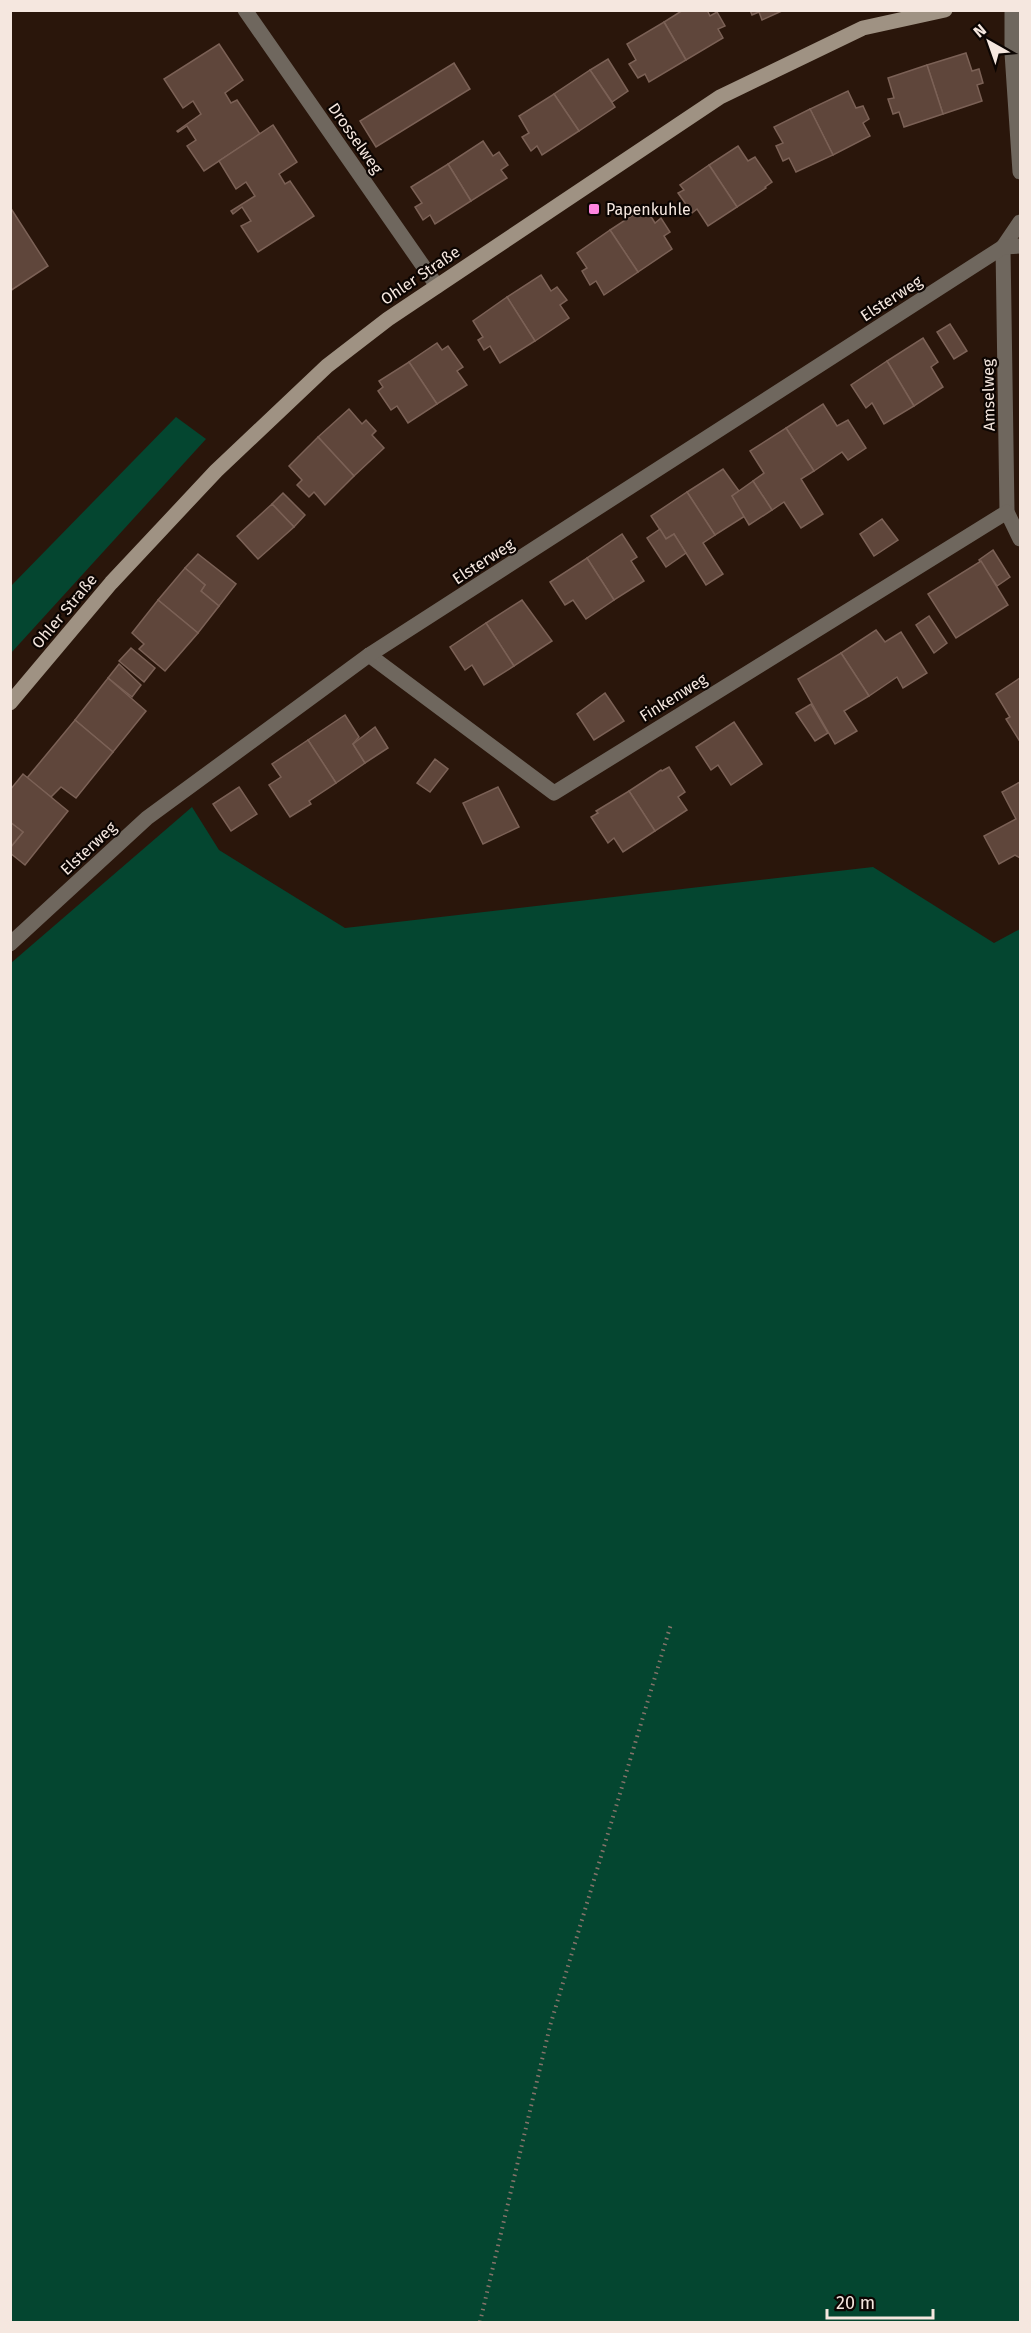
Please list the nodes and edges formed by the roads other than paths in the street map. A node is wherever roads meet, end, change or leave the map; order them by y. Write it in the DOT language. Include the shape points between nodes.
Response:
graph roads {
  1 [pos="245,10"];
  2 [pos="945,10"];
  3 [pos="1012,10"];
  4 [pos="1020,172"];
  5 [pos="1020,222"];
  6 [pos="1020,246"];
  7 [pos="1003,247"];
  8 [pos="437,286"];
  9 [pos="1007,512"];
  10 [pos="1020,538"];
  11 [pos="369,655"];
  12 [pos="10,703"];
  13 [pos="10,944"];
  1 -- 8 [label="street, Drosselweg"];
  2 -- 8 [label="street, Ohler Straße" via="863,28 720,97"];
  3 -- 4 [label="street"];
  5 -- 7 [label="street"];
  6 -- 7 [label="street"];
  7 -- 9 [label="street, Amselweg"];
  7 -- 11 [label="street, Elsterweg"];
  8 -- 12 [label="street, Ohler Straße" via="327,366 216,471 111,583"];
  9 -- 10 [label="street, Amselweg"];
  9 -- 11 [label="street, Finkenweg" via="554,793"];
  11 -- 13 [label="street, Elsterweg" via="147,818"];
}
